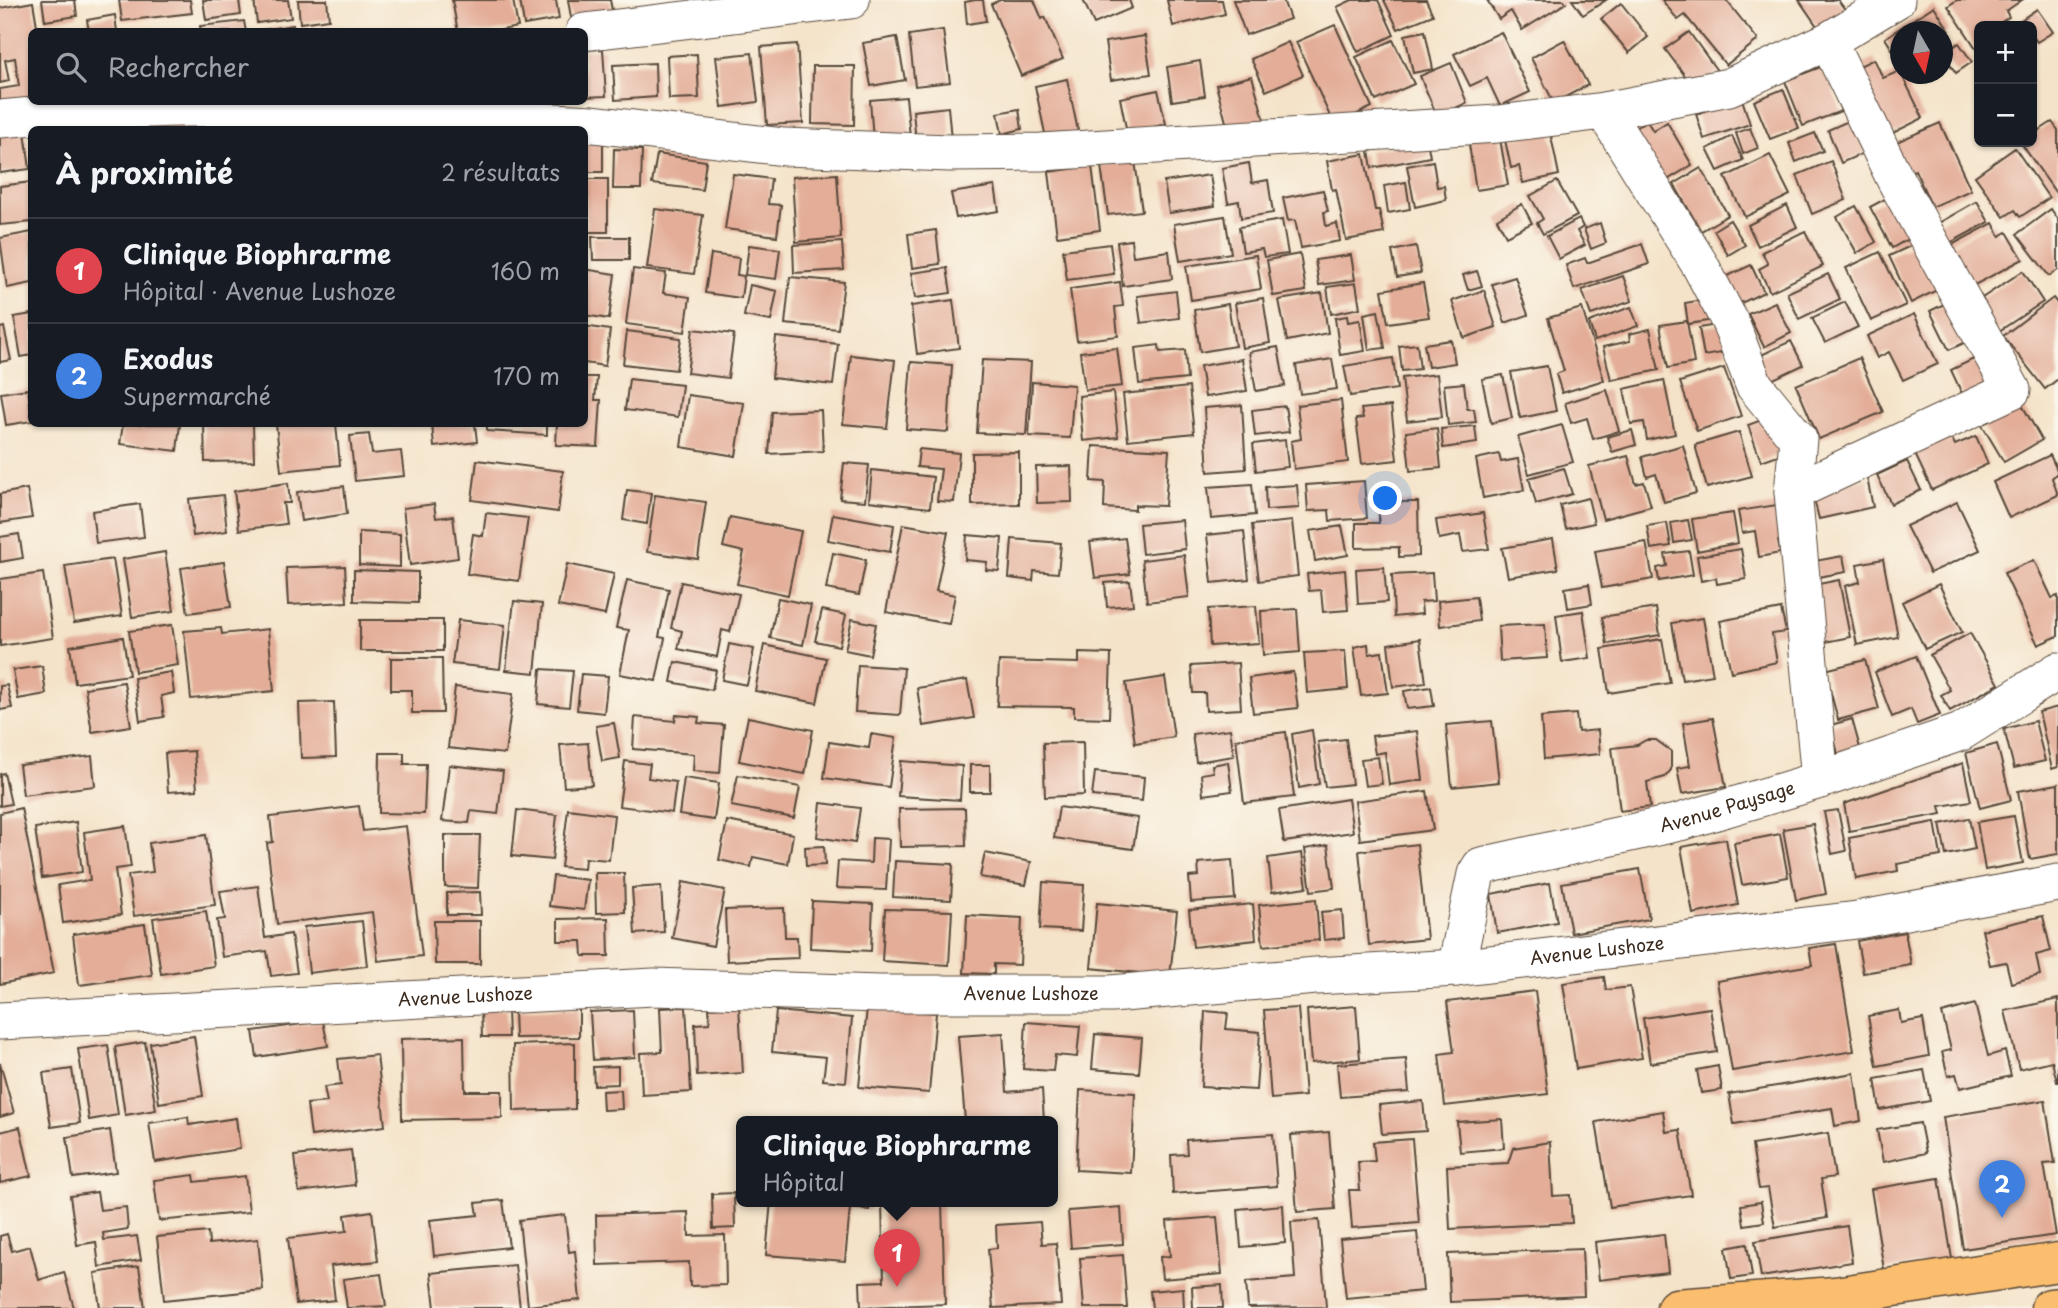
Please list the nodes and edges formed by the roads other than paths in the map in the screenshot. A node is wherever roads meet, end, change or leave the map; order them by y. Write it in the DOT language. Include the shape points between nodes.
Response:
graph roads {
  1 [pos="851,0"];
  2 [pos="1896,0"];
  3 [pos="588,31"];
  4 [pos="1828,41"];
  5 [pos="300,105"];
  6 [pos="1604,111"];
  7 [pos="0,119"];
  8 [pos="1793,492"];
  9 [pos="2058,671"];
  10 [pos="1820,780"];
  11 [pos="2058,883"];
  12 [pos="1456,968"];
  13 [pos="0,1021"];
  14 [pos="2058,1262"];
  15 [pos="2058,1307"];
  16 [pos="1676,1308"];
  17 [pos="2050,1308"];
  1 -- 3 [label="street"];
  2 -- 4 [label="street"];
  4 -- 6 [label="street" via="1729,87"];
  4 -- 8 [label="street" via="1895,179 2012,390"];
  5 -- 6 [label="street" via="593,124 783,147 950,153 1041,152 1498,124"];
  5 -- 7 [label="street" via="122,107"];
  6 -- 8 [label="street" via="1700,265 1730,322 1754,386 1798,439"];
  8 -- 10 [label="street"];
  9 -- 10 [label="street, Avenue Paysage" via="1961,732"];
  10 -- 12 [label="street, Avenue Paysage" via="1680,822 1481,866"];
  11 -- 12 [label="street, Avenue Lushoze" via="1857,920"];
  12 -- 13 [label="street, Avenue Lushoze" via="1111,993 880,994 654,988"];
  14 -- 16 [label="main road" via="1835,1296"];
  15 -- 17 [label="main road"];
}
